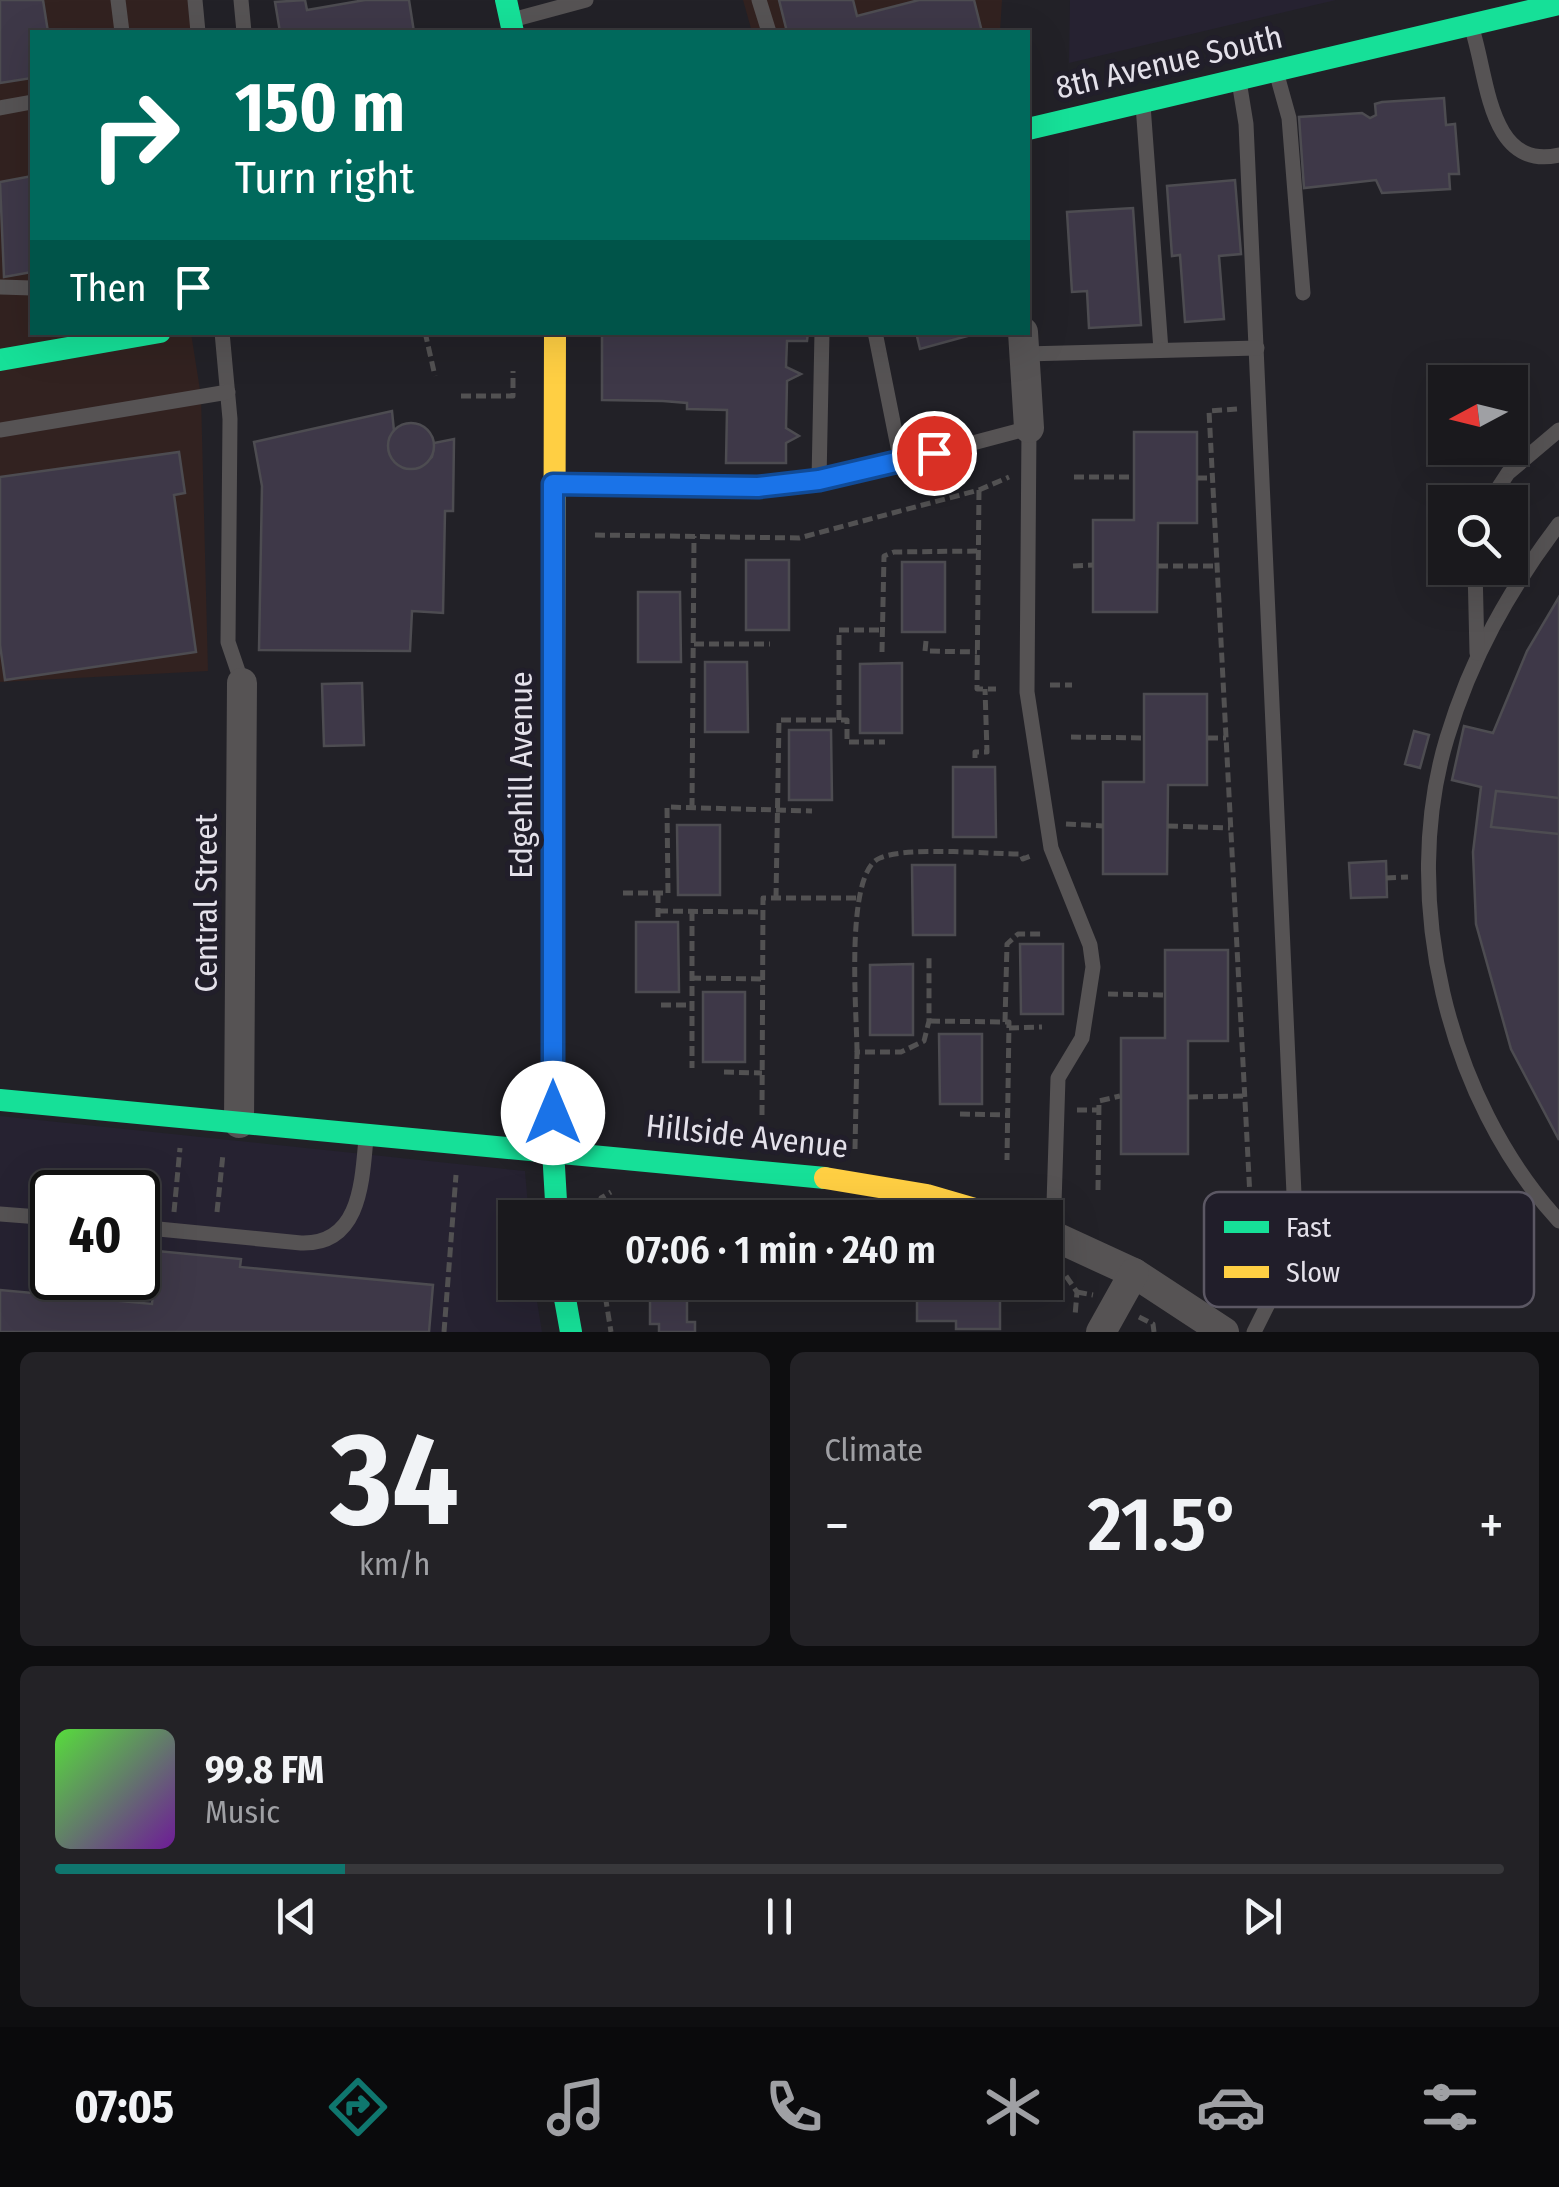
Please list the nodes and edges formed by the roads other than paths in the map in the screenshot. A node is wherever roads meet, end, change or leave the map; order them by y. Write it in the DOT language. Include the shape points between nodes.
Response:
graph roads {
  1 [pos="118,0"];
  2 [pos="195,0"];
  3 [pos="241,0"];
  4 [pos="586,0"];
  5 [pos="759,0"];
  6 [pos="1559,4"];
  7 [pos="509,18"];
  8 [pos="1471,24"];
  9 [pos="122,30"];
  10 [pos="198,30"];
  11 [pos="244,30"];
  12 [pos="768,30"];
  13 [pos="1276,70"];
  14 [pos="1239,78"];
  15 [pos="30,102"];
  16 [pos="1142,102"];
  17 [pos="0,108"];
  18 [pos="1030,129"];
  19 [pos="1559,155"];
  20 [pos="0,286"];
  21 [pos="30,288"];
  22 [pos="1303,294"];
  23 [pos="127,335"];
  24 [pos="222,335"];
  25 [pos="555,335"];
  26 [pos="822,335"];
  27 [pos="877,335"];
  28 [pos="60,341"];
  29 [pos="1024,343"];
  30 [pos="1257,348"];
  31 [pos="1161,350"];
  32 [pos="0,360"];
  33 [pos="228,392"];
  34 [pos="1029,428"];
  35 [pos="0,430"];
  36 [pos="1559,430"];
  37 [pos="901,462"];
  38 [pos="819,480"];
  39 [pos="553,484"];
  40 [pos="1502,485"];
  41 [pos="1559,524"];
  42 [pos="1475,585"];
  43 [pos="1477,657"];
  44 [pos="242,683"];
  45 [pos="0,1100"];
  46 [pos="239,1123"];
  47 [pos="367,1136"];
  48 [pos="553,1150"];
  49 [pos="1294,1192"];
  50 [pos="556,1200"];
  51 [pos="937,1200"];
  52 [pos="1051,1200"];
  53 [pos="0,1214"];
  54 [pos="30,1216"];
  55 [pos="1559,1221"];
  56 [pos="160,1228"];
  57 [pos="1063,1240"];
  58 [pos="1134,1273"];
  59 [pos="566,1300"];
  60 [pos="1266,1307"];
  61 [pos="1086,1328"];
  62 [pos="572,1332"];
  63 [pos="1224,1332"];
  64 [pos="1254,1332"];
  1 -- 9 [label="lane"];
  2 -- 10 [label="lane"];
  3 -- 11 [label="lane"];
  4 -- 7 [label="lane"];
  5 -- 12 [label="lane"];
  6 -- 8 [label="street, 8th Avenue South"];
  8 -- 13 [label="street, 8th Avenue South"];
  8 -- 19 [label="lane" via="1504,138 1524,155"];
  13 -- 14 [label="street, 8th Avenue South"];
  13 -- 22 [label="lane" via="1289,118"];
  14 -- 16 [label="street, 8th Avenue South"];
  14 -- 30 [label="lane"];
  15 -- 17 [label="lane"];
  16 -- 18 [label="street, 8th Avenue South"];
  16 -- 31 [label="lane"];
  20 -- 21 [label="lane"];
  23 -- 28 [label="street"];
  24 -- 33 [label="lane"];
  25 -- 39 [label="street, Edgehill Avenue"];
  26 -- 38 [label="lane"];
  27 -- 37 [label="lane"];
  28 -- 32 [label="street"];
  29 -- 31 [label="lane"];
  29 -- 34 [label="street"];
  30 -- 31 [label="lane"];
  30 -- 49 [label="lane"];
  33 -- 35 [label="lane"];
  33 -- 44 [label="lane" via="228,642"];
  34 -- 37 [label="lane"];
  34 -- 52 [label="lane" via="1026,672 1046,824 1090,945 1092,994 1082,1038 1058,1078"];
  36 -- 40 [label="lane" via="1520,460"];
  37 -- 38 [label="lane"];
  38 -- 39 [label="lane" via="758,487"];
  39 -- 48 [label="street, Edgehill Avenue"];
  41 -- 43 [label="lane" via="1522,573"];
  42 -- 43 [label="lane"];
  43 -- 55 [label="lane" via="1446,742 1434,803 1434,927 1443,988 1482,1106 1511,1160"];
  44 -- 46 [label="street, Central Street"];
  45 -- 46 [label="street, Hillside Avenue"];
  46 -- 47 [label="street, Hillside Avenue"];
  47 -- 48 [label="street, Hillside Avenue"];
  47 -- 56 [label="lane" via="354,1212 328,1240"];
  48 -- 50 [label="street, Edgehill Avenue"];
  48 -- 51 [label="street, Hillside Avenue" via="887,1187"];
  53 -- 54 [label="lane"];
  57 -- 58 [label="street"];
  58 -- 61 [label="street"];
  58 -- 63 [label="street"];
  59 -- 62 [label="street"];
  60 -- 64 [label="lane"];
}
